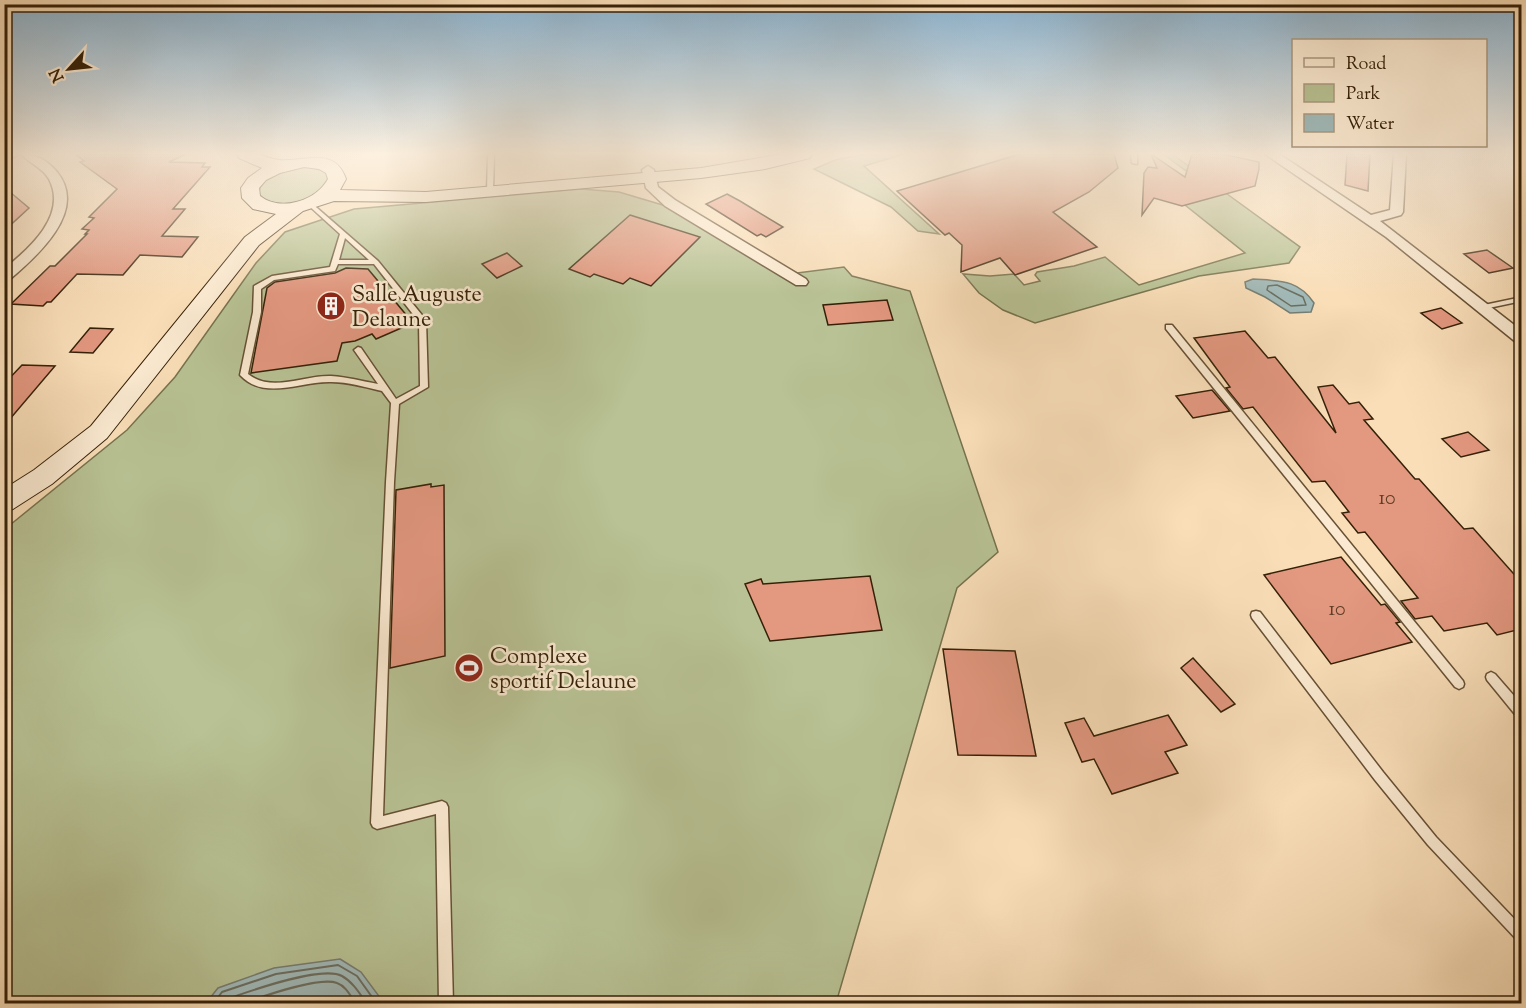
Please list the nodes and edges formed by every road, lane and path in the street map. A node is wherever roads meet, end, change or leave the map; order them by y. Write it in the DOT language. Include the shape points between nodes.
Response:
graph roads {
  1 [pos="61,201"];
  2 [pos="256,201"];
  3 [pos="314,201"];
  4 [pos="668,201"];
  5 [pos="1343,201"];
  6 [pos="1397,201"];
  7 [pos="309,202"];
  8 [pos="259,204"];
  9 [pos="1371,219"];
  10 [pos="343,234"];
  11 [pos="252,241"];
  12 [pos="335,262"];
  13 [pos="376,262"];
  14 [pos="4,277"];
  15 [pos="801,282"];
  16 [pos="1521,299"];
  17 [pos="1484,307"];
  18 [pos="1169,327"];
  19 [pos="1521,339"];
  20 [pos="358,350"];
  21 [pos="386,389"];
  22 [pos="395,403"];
  23 [pos="120,408"];
  24 [pos="4,488"];
  25 [pos="4,502"];
  26 [pos="1256,615"];
  27 [pos="1491,677"];
  28 [pos="1459,684"];
  29 [pos="1521,714"];
  30 [pos="1521,937"];
  31 [pos="446,1004"];
  1 -- 14 [label="street" via="47,234"];
  2 -- 8 [label="street"];
  3 -- 7 [label="street"];
  4 -- 15 [label="street"];
  5 -- 9 [label="street"];
  6 -- 9 [label="street" via="1396,212"];
  7 -- 8 [label="street" via="277,208"];
  7 -- 10 [label="lane"];
  7 -- 11 [label="street"];
  8 -- 11 [label="street" via="260,220"];
  9 -- 17 [label="street"];
  10 -- 12 [label="lane"];
  10 -- 13 [label="lane"];
  11 -- 23 [label="street"];
  12 -- 13 [label="lane"];
  12 -- 21 [label="lane" via="333,269 272,278 260,285 244,375 265,386 328,379"];
  13 -- 22 [label="lane" via="423,322 424,387"];
  16 -- 17 [label="lane"];
  17 -- 19 [label="street"];
  18 -- 28 [label="lane"];
  20 -- 21 [label="lane"];
  21 -- 22 [label="lane"];
  22 -- 31 [label="lane" via="377,823 442,807"];
  23 -- 24 [label="street"];
  23 -- 25 [label="street" via="81,447"];
  26 -- 30 [label="lane" via="1432,841"];
  27 -- 29 [label="lane"];
}
